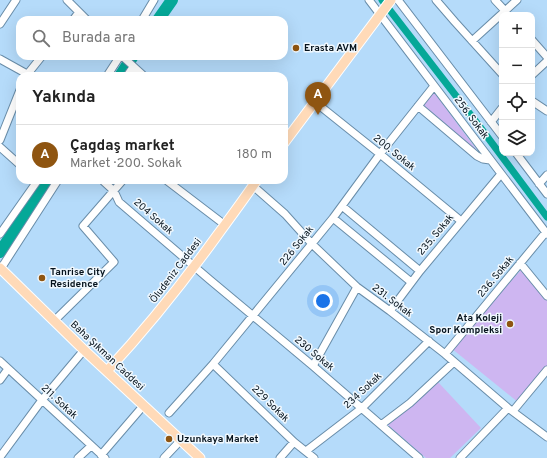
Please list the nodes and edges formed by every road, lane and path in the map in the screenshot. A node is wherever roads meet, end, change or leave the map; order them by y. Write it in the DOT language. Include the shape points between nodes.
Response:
graph roads {
  1 [pos="16,0"];
  2 [pos="67,0"];
  3 [pos="154,0"];
  4 [pos="369,0"];
  5 [pos="393,0"];
  6 [pos="436,0"];
  7 [pos="495,0"];
  8 [pos="517,0"];
  9 [pos="79,12"];
  10 [pos="381,12"];
  11 [pos="506,12"];
  12 [pos="508,12"];
  13 [pos="76,16"];
  14 [pos="83,16"];
  15 [pos="144,16"];
  16 [pos="499,20"];
  17 [pos="0,24"];
  18 [pos="472,42"];
  19 [pos="535,43"];
  20 [pos="547,57"];
  21 [pos="0,59"];
  22 [pos="39,60"];
  23 [pos="120,60"];
  24 [pos="125,60"];
  25 [pos="547,61"];
  26 [pos="133,67"];
  27 [pos="499,71"];
  28 [pos="21,72"];
  29 [pos="29,72"];
  30 [pos="110,72"];
  31 [pos="130,72"];
  32 [pos="139,72"];
  33 [pos="535,72"];
  34 [pos="434,86"];
  35 [pos="16,100"];
  36 [pos="315,102"];
  37 [pos="535,102"];
  38 [pos="418,106"];
  39 [pos="547,111"];
  40 [pos="499,112"];
  41 [pos="491,122"];
  42 [pos="499,132"];
  43 [pos="288,138"];
  44 [pos="0,140"];
  45 [pos="0,147"];
  46 [pos="380,154"];
  47 [pos="518,156"];
  48 [pos="490,160"];
  49 [pos="16,161"];
  50 [pos="501,174"];
  51 [pos="547,175"];
  52 [pos="35,184"];
  53 [pos="55,184"];
  54 [pos="107,184"];
  55 [pos="120,184"];
  56 [pos="171,184"];
  57 [pos="254,184"];
  58 [pos="256,184"];
  59 [pos="540,184"];
  60 [pos="114,190"];
  61 [pos="547,194"];
  62 [pos="342,206"];
  63 [pos="333,218"];
  64 [pos="460,221"];
  65 [pos="225,225"];
  66 [pos="546,233"];
  67 [pos="0,234"];
  68 [pos="312,244"];
  69 [pos="520,264"];
  70 [pos="194,266"];
  71 [pos="0,269"];
  72 [pos="420,271"];
  73 [pos="411,282"];
  74 [pos="357,287"];
  75 [pos="547,296"];
  76 [pos="390,311"];
  77 [pos="253,316"];
  78 [pos="54,321"];
  79 [pos="429,341"];
  80 [pos="84,350"];
  81 [pos="445,354"];
  82 [pos="0,361"];
  83 [pos="454,362"];
  84 [pos="213,364"];
  85 [pos="313,366"];
  86 [pos="8,369"];
  87 [pos="547,370"];
  88 [pos="107,371"];
  89 [pos="0,380"];
  90 [pos="42,400"];
  91 [pos="144,405"];
  92 [pos="362,408"];
  93 [pos="510,410"];
  94 [pos="169,413"];
  95 [pos="381,425"];
  96 [pos="547,437"];
  97 [pos="181,440"];
  98 [pos="294,442"];
  99 [pos="91,446"];
  100 [pos="306,451"];
  101 [pos="103,456"];
  102 [pos="0,457"];
  103 [pos="78,458"];
  104 [pos="164,458"];
  105 [pos="200,458"];
  106 [pos="280,458"];
  107 [pos="314,458"];
  108 [pos="419,458"];
  109 [pos="460,458"];
  1 -- 17 [label="street"];
  2 -- 9 [label="street"];
  3 -- 15 [label="street"];
  4 -- 10 [label="street, 256. Sokak"];
  5 -- 10 [label="main road"];
  5 -- 41 [label="street, 256. Sokak"];
  6 -- 18 [label="street"];
  7 -- 11 [label="street"];
  8 -- 12 [label="street"];
  9 -- 13 [label="street"];
  9 -- 14 [label="street"];
  10 -- 34 [label="street, 256. Sokak"];
  10 -- 36 [label="main road"];
  16 -- 18 [label="street"];
  18 -- 27 [label="street"];
  19 -- 20 [label="street"];
  21 -- 28 [label="street"];
  22 -- 29 [label="street"];
  23 -- 30 [label="street"];
  24 -- 26 [label="street"];
  25 -- 33 [label="street"];
  26 -- 31 [label="street"];
  26 -- 32 [label="street"];
  34 -- 38 [label="street, 226 Sokak"];
  34 -- 48 [label="street, 256. Sokak"];
  35 -- 44 [label="street"];
  36 -- 43 [label="main road"];
  36 -- 46 [label="street, 200. Sokak"];
  37 -- 39 [label="street"];
  38 -- 46 [label="street, 226 Sokak"];
  38 -- 48 [label="street" via="477,156"];
  40 -- 41 [label="street"];
  41 -- 42 [label="street, 256. Sokak"];
  45 -- 49 [label="street"];
  46 -- 62 [label="street, 226 Sokak"];
  46 -- 64 [label="street, 200. Sokak"];
  47 -- 59 [label="street"];
  48 -- 50 [label="street, 256. Sokak"];
  50 -- 64 [label="street, 235. Sokak"];
  50 -- 66 [label="street, 256. Sokak"];
  51 -- 59 [label="street"];
  52 -- 67 [label="street"];
  53 -- 71 [label="street"];
  54 -- 60 [label="street, 204 Sokak"];
  55 -- 60 [label="street"];
  56 -- 65 [label="street"];
  57 -- 65 [label="main road, Öludeniz Caddesi"];
  58 -- 68 [label="street, 231. Sokak"];
  59 -- 61 [label="street"];
  60 -- 70 [label="street, 204 Sokak" via="119,202"];
  60 -- 78 [label="street" via="83,226 114,262"];
  62 -- 63 [label="street, 226 Sokak"];
  62 -- 72 [label="street"];
  63 -- 68 [label="street, 226 Sokak"];
  63 -- 73 [label="street"];
  64 -- 72 [label="street, 235. Sokak"];
  65 -- 70 [label="main road, Öludeniz Caddesi"];
  66 -- 69 [label="street, 236. Sokak"];
  68 -- 74 [label="street, 231. Sokak"];
  68 -- 77 [label="street, 226 Sokak"];
  69 -- 75 [label="street"];
  69 -- 81 [label="street, 236. Sokak"];
  70 -- 77 [label="street, 230 Sokak"];
  70 -- 88 [label="main road, Öludeniz Caddesi" via="137,338"];
  71 -- 78 [label="main road, Baha Şıkman Caddesi"];
  72 -- 73 [label="street, 235. Sokak"];
  73 -- 76 [label="street, 235. Sokak"];
  74 -- 76 [label="street, 231. Sokak"];
  74 -- 85 [label="street"];
  76 -- 79 [label="street, 231. Sokak"];
  77 -- 84 [label="street, 226 Sokak"];
  77 -- 85 [label="street, 230 Sokak"];
  78 -- 80 [label="main road, Baha Şıkman Caddesi"];
  79 -- 81 [label="street, 231. Sokak"];
  79 -- 92 [label="street, 234 Sokak"];
  80 -- 88 [label="main road, Baha Şıkman Caddesi"];
  80 -- 90 [label="street"];
  81 -- 83 [label="street, 231. Sokak"];
  82 -- 86 [label="street, 211. Sokak"];
  83 -- 93 [label="street, 231. Sokak"];
  83 -- 95 [label="street" via="410,403"];
  84 -- 94 [label="street, 226 Sokak"];
  84 -- 98 [label="street, 229 Sokak"];
  85 -- 92 [label="street, 230 Sokak"];
  86 -- 89 [label="street"];
  86 -- 90 [label="street, 211. Sokak"];
  87 -- 93 [label="street"];
  88 -- 91 [label="main road, Baha Şıkman Caddesi"];
  90 -- 99 [label="street, 211. Sokak"];
  90 -- 102 [label="street"];
  91 -- 97 [label="main road, Baha Şıkman Caddesi"];
  91 -- 101 [label="street"];
  92 -- 95 [label="street, 230 Sokak"];
  92 -- 100 [label="street, 234 Sokak"];
  93 -- 96 [label="street, 231. Sokak"];
  93 -- 109 [label="street"];
  95 -- 108 [label="street, 230 Sokak"];
  97 -- 104 [label="street"];
  97 -- 105 [label="main road, Baha Şıkman Caddesi"];
  98 -- 100 [label="street, 229 Sokak"];
  98 -- 106 [label="street"];
  99 -- 101 [label="street, 211. Sokak"];
  99 -- 103 [label="street"];
  100 -- 107 [label="street, 229 Sokak"];
}
